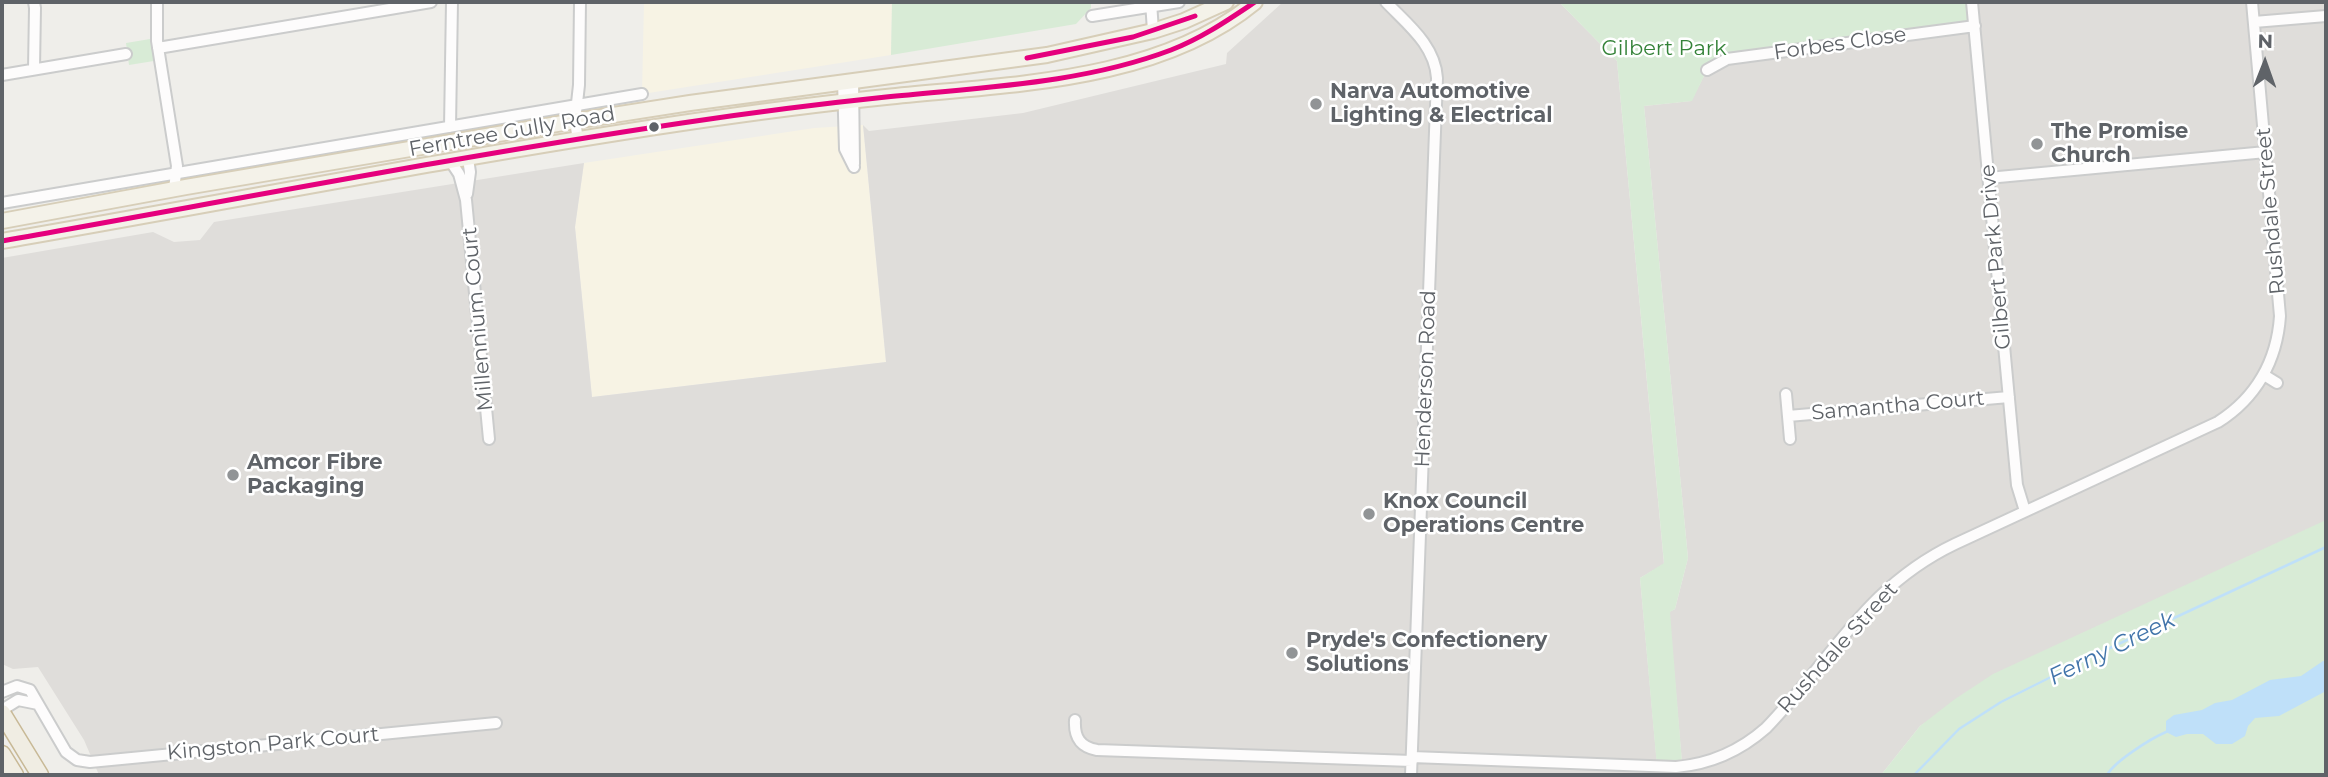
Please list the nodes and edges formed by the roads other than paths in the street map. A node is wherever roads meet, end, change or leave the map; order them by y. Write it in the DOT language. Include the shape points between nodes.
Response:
graph roads {
  1 [pos="34,2"];
  2 [pos="156,2"];
  3 [pos="431,2"];
  4 [pos="452,2"];
  5 [pos="580,2"];
  6 [pos="1179,2"];
  7 [pos="1226,2"];
  8 [pos="1255,2"];
  9 [pos="1386,2"];
  10 [pos="1972,2"];
  11 [pos="2252,2"];
  12 [pos="1150,4"];
  13 [pos="1092,16"];
  14 [pos="2326,16"];
  15 [pos="2254,22"];
  16 [pos="1975,26"];
  17 [pos="1153,31"];
  18 [pos="158,48"];
  19 [pos="126,54"];
  20 [pos="1157,56"];
  21 [pos="34,69"];
  22 [pos="1707,70"];
  23 [pos="2,75"];
  24 [pos="848,80"];
  25 [pos="642,94"];
  26 [pos="848,101"];
  27 [pos="581,104"];
  28 [pos="582,120"];
  29 [pos="450,127"];
  30 [pos="579,140"];
  31 [pos="428,146"];
  32 [pos="2266,152"];
  33 [pos="468,159"];
  34 [pos="451,162"];
  35 [pos="179,178"];
  36 [pos="1989,178"];
  37 [pos="466,200"];
  38 [pos="2,203"];
  39 [pos="183,208"];
  40 [pos="2,221"];
  41 [pos="2,241"];
  42 [pos="2264,375"];
  43 [pos="2277,383"];
  44 [pos="1786,394"];
  45 [pos="2008,397"];
  46 [pos="1788,416"];
  47 [pos="489,439"];
  48 [pos="1790,439"];
  49 [pos="2025,511"];
  50 [pos="2,692"];
  51 [pos="38,704"];
  52 [pos="2,711"];
  53 [pos="1075,720"];
  54 [pos="496,723"];
  55 [pos="2,755"];
  56 [pos="1412,759"];
  57 [pos="15,775"];
  58 [pos="40,775"];
  59 [pos="1411,775"];
  1 -- 21 [label="street"];
  2 -- 18 [label="street"];
  3 -- 18 [label="street"];
  4 -- 29 [label="street"];
  5 -- 27 [label="street"];
  6 -- 12 [label="street"];
  7 -- 17 [label="main road, Ferntree Gully Road"];
  8 -- 20 [label="main road, Ferntree Gully Road" via="1211,32"];
  9 -- 56 [label="street, Henderson Road" via="1426,44 1437,78"];
  10 -- 16 [label="street, Gilbert Park Drive"];
  11 -- 15 [label="street, Rushdale Street"];
  12 -- 13 [label="street"];
  12 -- 17 [label="street"];
  14 -- 15 [label="street"];
  15 -- 32 [label="street, Rushdale Street"];
  16 -- 22 [label="street, Forbes Close" via="1727,59"];
  16 -- 36 [label="street, Gilbert Park Drive"];
  17 -- 20 [label="main road"];
  17 -- 24 [label="main road, Ferntree Gully Road" via="1046,55"];
  18 -- 35 [label="street"];
  19 -- 21 [label="street"];
  20 -- 26 [label="main road, Ferntree Gully Road" via="1018,83"];
  21 -- 23 [label="street"];
  24 -- 26 [label="street"];
  24 -- 28 [label="main road, Ferntree Gully Road"];
  25 -- 27 [label="street, Ferntree Gully Road"];
  26 -- 26 [label="street" via="854,167 845,149"];
  26 -- 30 [label="main road, Ferntree Gully Road"];
  27 -- 28 [label="street"];
  27 -- 29 [label="street, Ferntree Gully Road"];
  28 -- 30 [label="street"];
  28 -- 31 [label="main road, Ferntree Gully Road"];
  29 -- 35 [label="street, Ferntree Gully Road"];
  30 -- 33 [label="main road, Ferntree Gully Road"];
  31 -- 33 [label="main road" via="457,151"];
  31 -- 35 [label="main road, Ferntree Gully Road"];
  32 -- 36 [label="street"];
  32 -- 42 [label="street, Rushdale Street" via="2280,316 2277,341"];
  33 -- 34 [label="main road, Ferntree Gully Road"];
  33 -- 37 [label="street, Millennium Court"];
  34 -- 37 [label="street, Millennium Court"];
  34 -- 39 [label="main road, Ferntree Gully Road"];
  35 -- 38 [label="street, Ferntree Gully Road"];
  35 -- 39 [label="main road"];
  35 -- 40 [label="main road, Ferntree Gully Road"];
  36 -- 45 [label="street, Gilbert Park Drive"];
  37 -- 47 [label="street, Millennium Court"];
  39 -- 41 [label="main road, Ferntree Gully Road"];
  42 -- 43 [label="street"];
  42 -- 49 [label="street, Rushdale Street" via="2248,398 2218,422"];
  44 -- 46 [label="street, Samantha Court"];
  45 -- 46 [label="street, Samantha Court"];
  45 -- 49 [label="street, Gilbert Park Drive" via="2017,488"];
  46 -- 48 [label="street, Samantha Court"];
  49 -- 56 [label="street, Rushdale Street" via="1946,548 1895,581 1766,728 1713,760 1669,767"];
  50 -- 51 [label="street, Kingston Park Court" via="17,686 27,688"];
  51 -- 52 [label="street" via="18,700"];
  51 -- 54 [label="street, Kingston Park Court" via="66,752 90,762"];
  52 -- 58 [label="highway"];
  53 -- 56 [label="street, Rushdale Street" via="1080,742 1097,750"];
  55 -- 57 [label="highway"];
  56 -- 59 [label="street, Henderson Road"];
}
